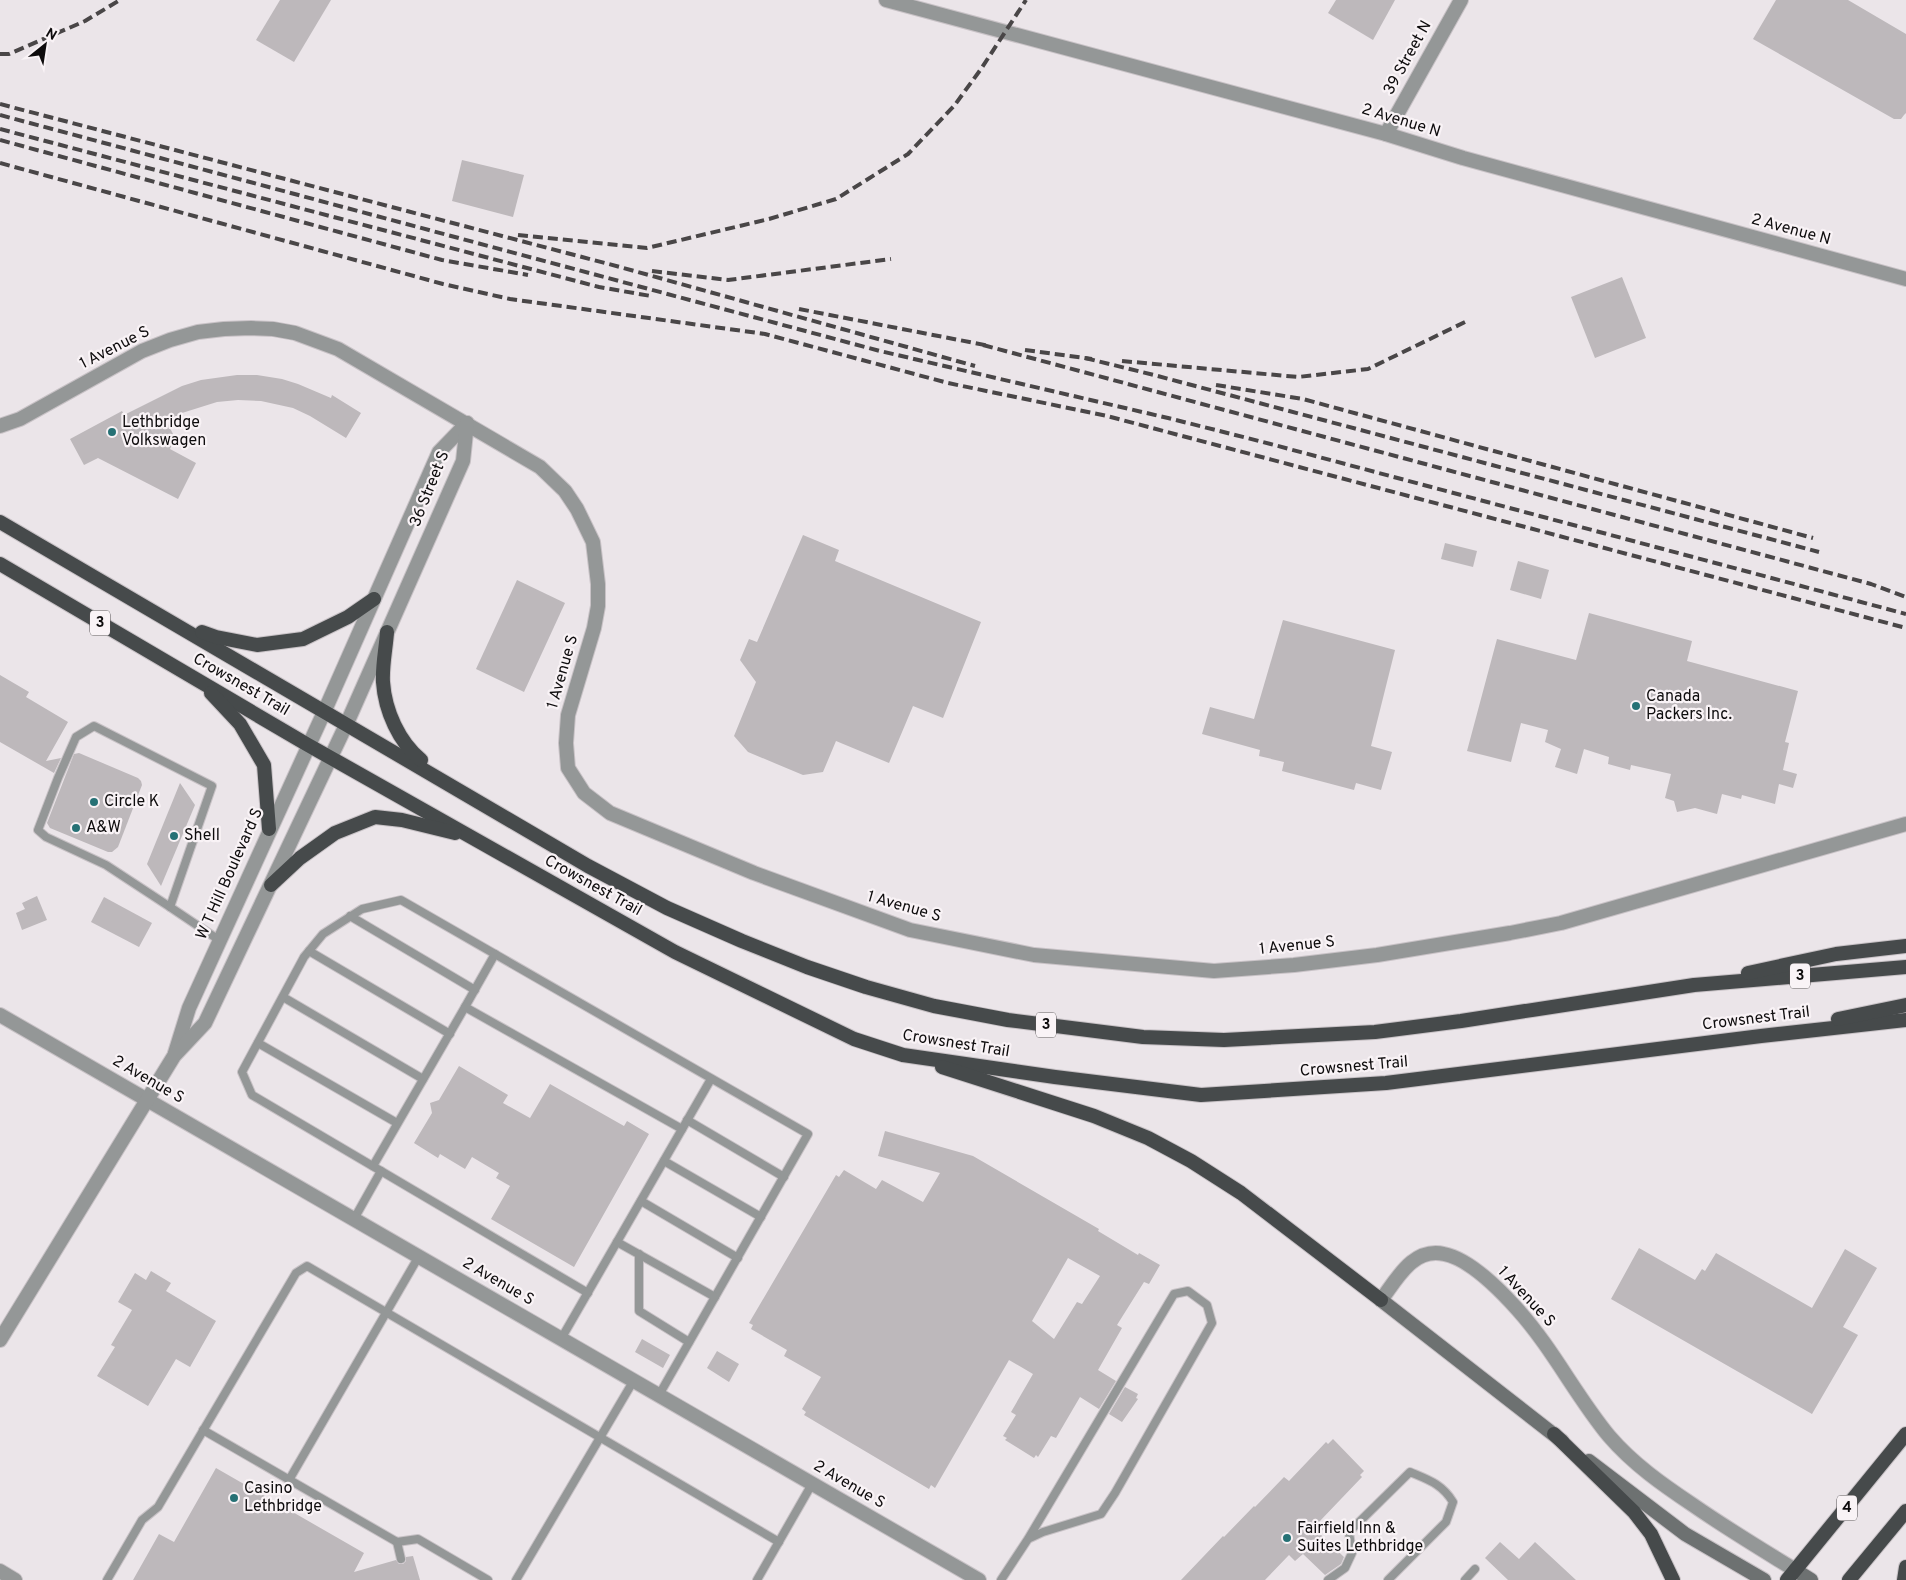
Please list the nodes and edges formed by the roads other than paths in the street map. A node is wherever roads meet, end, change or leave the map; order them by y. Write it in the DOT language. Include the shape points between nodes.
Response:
graph roads {
  1 [pos="886,0"];
  2 [pos="1461,0"];
  3 [pos="1386,134"];
  4 [pos="1906,279"];
  5 [pos="466,423"];
  6 [pos="0,426"];
  7 [pos="0,522"];
  8 [pos="0,564"];
  9 [pos="374,599"];
  10 [pos="159,614"];
  11 [pos="387,632"];
  12 [pos="201,682"];
  13 [pos="324,710"];
  14 [pos="347,723"];
  15 [pos="308,745"];
  16 [pos="330,758"];
  17 [pos="446,782"];
  18 [pos="1906,824"];
  19 [pos="270,829"];
  20 [pos="470,836"];
  21 [pos="271,885"];
  22 [pos="170,907"];
  23 [pos="350,916"];
  24 [pos="219,940"];
  25 [pos="1906,946"];
  26 [pos="309,951"];
  27 [pos="495,954"];
  28 [pos="1906,967"];
  29 [pos="1694,985"];
  30 [pos="475,990"];
  31 [pos="282,997"];
  32 [pos="1906,1005"];
  33 [pos="465,1007"];
  34 [pos="0,1015"];
  35 [pos="1906,1020"];
  36 [pos="450,1034"];
  37 [pos="1762,1036"];
  38 [pos="258,1043"];
  39 [pos="903,1055"];
  40 [pos="174,1056"];
  41 [pos="423,1079"];
  42 [pos="711,1079"];
  43 [pos="147,1099"];
  44 [pos="687,1120"];
  45 [pos="397,1124"];
  46 [pos="682,1129"];
  47 [pos="664,1160"];
  48 [pos="373,1166"];
  49 [pos="381,1171"];
  50 [pos="784,1177"];
  51 [pos="641,1201"];
  52 [pos="761,1216"];
  53 [pos="354,1219"];
  54 [pos="618,1242"];
  55 [pos="639,1254"];
  56 [pos="419,1256"];
  57 [pos="738,1258"];
  58 [pos="588,1293"];
  59 [pos="715,1297"];
  60 [pos="1381,1300"];
  61 [pos="386,1313"];
  62 [pos="562,1339"];
  63 [pos="0,1340"];
  64 [pos="689,1342"];
  65 [pos="634,1380"];
  66 [pos="659,1395"];
  67 [pos="203,1430"];
  68 [pos="1554,1434"];
  69 [pos="1906,1434"];
  70 [pos="600,1438"];
  71 [pos="289,1480"];
  72 [pos="812,1484"];
  73 [pos="1906,1511"];
  74 [pos="1028,1539"];
  75 [pos="397,1542"];
  76 [pos="779,1542"];
  77 [pos="401,1559"];
  78 [pos="1906,1567"];
  79 [pos="1475,1569"];
  80 [pos="0,1571"];
  81 [pos="1791,1575"];
  82 [pos="15,1580"];
  83 [pos="107,1580"];
  84 [pos="488,1580"];
  85 [pos="516,1580"];
  86 [pos="757,1580"];
  87 [pos="979,1580"];
  88 [pos="1001,1580"];
  89 [pos="1328,1580"];
  90 [pos="1388,1580"];
  91 [pos="1465,1580"];
  92 [pos="1673,1580"];
  93 [pos="1764,1580"];
  94 [pos="1811,1580"];
  95 [pos="1849,1580"];
  96 [pos="1904,1580"];
  1 -- 3 [label="street, 2 Avenue N"];
  2 -- 3 [label="street, 39 Street N"];
  3 -- 4 [label="street, 2 Avenue N"];
  5 -- 6 [label="street, 1 Avenue S" via="338,349 295,333 251,328 198,332 142,351 20,419"];
  5 -- 9 [label="street, 36 Street S" via="439,452"];
  5 -- 11 [label="street, 36 Street S" via="463,461"];
  5 -- 18 [label="street, 1 Avenue S" via="553,478 577,509 593,542 598,606 568,715 566,743 568,768 584,793 610,814 771,879 910,930 1034,955 1214,972 1294,965 1377,955 1561,922"];
  7 -- 10 [label="highway, Crowsnest Trail / 3"];
  8 -- 12 [label="highway, Crowsnest Trail / 3"];
  9 -- 10 [label="highway" via="348,617 303,639 257,645 216,637"];
  9 -- 13 [label="street, 36 Street S"];
  10 -- 13 [label="highway, Crowsnest Trail / 3"];
  11 -- 14 [label="street, 36 Street S"];
  11 -- 17 [label="highway" via="383,682 389,714 409,750"];
  12 -- 15 [label="highway, Crowsnest Trail / 3"];
  12 -- 19 [label="highway" via="240,724 264,765"];
  13 -- 14 [label="highway, Crowsnest Trail / 3"];
  13 -- 15 [label="street, W T Hill Boulevard S"];
  14 -- 16 [label="street, 36 Street S"];
  14 -- 17 [label="highway, Crowsnest Trail / 3"];
  15 -- 16 [label="highway, Crowsnest Trail / 3"];
  15 -- 19 [label="street, W T Hill Boulevard S"];
  16 -- 20 [label="highway, Crowsnest Trail / 3"];
  16 -- 21 [label="street, W T Hill Boulevard S"];
  17 -- 29 [label="highway, Crowsnest Trail / 3" via="597,871 667,908 742,941 866,987 934,1006 1008,1020 1143,1036 1224,1040 1283,1038 1384,1030"];
  19 -- 24 [label="street, W T Hill Boulevard S"];
  20 -- 21 [label="highway" via="375,817 335,834 300,858"];
  20 -- 39 [label="highway, Crowsnest Trail / 3" via="674,952 854,1039"];
  21 -- 40 [label="street, W T Hill Boulevard S" via="205,1023"];
  22 -- 22 [label="lane" via="212,786 94,726 76,737 38,830 46,837 106,865"];
  22 -- 24 [label="lane"];
  23 -- 26 [label="lane" via="324,934"];
  23 -- 27 [label="lane" via="362,909 401,900"];
  23 -- 30 [label="lane"];
  24 -- 40 [label="street, W T Hill Boulevard S" via="188,1008"];
  25 -- 29 [label="highway" via="1836,954"];
  26 -- 31 [label="lane"];
  26 -- 36 [label="lane"];
  27 -- 30 [label="lane"];
  27 -- 42 [label="lane"];
  28 -- 29 [label="highway, Crowsnest Trail / 3"];
  30 -- 33 [label="lane"];
  31 -- 38 [label="lane"];
  31 -- 41 [label="lane"];
  32 -- 37 [label="highway"];
  33 -- 36 [label="lane"];
  33 -- 46 [label="lane"];
  34 -- 43 [label="street, 2 Avenue S"];
  35 -- 37 [label="highway, Crowsnest Trail / 3"];
  36 -- 41 [label="lane"];
  37 -- 39 [label="highway, Crowsnest Trail / 3" via="1386,1083 1201,1094"];
  38 -- 45 [label="lane"];
  38 -- 48 [label="lane" via="242,1072 252,1095"];
  39 -- 60 [label="highway" via="1094,1116 1148,1138 1192,1161 1241,1193"];
  40 -- 43 [label="street, W T Hill Boulevard S"];
  41 -- 45 [label="lane"];
  42 -- 44 [label="lane"];
  42 -- 50 [label="lane" via="808,1134"];
  43 -- 53 [label="street, 2 Avenue S"];
  43 -- 63 [label="street, W T Hill Boulevard S"];
  44 -- 46 [label="lane"];
  44 -- 50 [label="lane"];
  45 -- 48 [label="lane"];
  46 -- 47 [label="lane"];
  47 -- 51 [label="lane"];
  47 -- 52 [label="lane"];
  48 -- 49 [label="lane"];
  49 -- 53 [label="lane"];
  49 -- 58 [label="lane"];
  50 -- 52 [label="lane"];
  51 -- 54 [label="lane"];
  51 -- 57 [label="lane"];
  52 -- 57 [label="lane"];
  53 -- 56 [label="street, 2 Avenue S"];
  54 -- 55 [label="lane"];
  54 -- 58 [label="lane"];
  55 -- 59 [label="lane"];
  55 -- 64 [label="lane" via="639,1311"];
  56 -- 61 [label="lane"];
  56 -- 62 [label="street, 2 Avenue S"];
  57 -- 59 [label="lane"];
  58 -- 62 [label="lane"];
  59 -- 64 [label="lane"];
  60 -- 68 [label="main road"];
  60 -- 81 [label="street, 1 Avenue S" via="1419,1256 1444,1254 1462,1262 1486,1279 1528,1322 1610,1436 1636,1464"];
  61 -- 67 [label="lane" via="307,1266 296,1273"];
  61 -- 70 [label="lane"];
  61 -- 71 [label="lane"];
  62 -- 65 [label="street, 2 Avenue S"];
  64 -- 66 [label="lane"];
  65 -- 66 [label="street, 2 Avenue S"];
  65 -- 70 [label="lane"];
  66 -- 72 [label="street, 2 Avenue S"];
  67 -- 71 [label="lane"];
  67 -- 83 [label="lane" via="158,1507 142,1520"];
  68 -- 92 [label="highway" via="1634,1512 1651,1534"];
  68 -- 93 [label="main road" via="1685,1534"];
  69 -- 81 [label="highway, 4"];
  70 -- 76 [label="lane"];
  70 -- 85 [label="lane"];
  71 -- 75 [label="lane"];
  72 -- 76 [label="lane"];
  72 -- 87 [label="street, 2 Avenue S"];
  73 -- 95 [label="highway"];
  74 -- 74 [label="lane" via="1101,1514 1115,1493 1212,1323 1207,1305 1188,1291 1174,1294"];
  74 -- 88 [label="lane"];
  75 -- 77 [label="lane"];
  75 -- 84 [label="lane" via="418,1539"];
  76 -- 86 [label="lane"];
  78 -- 96 [label="highway"];
  79 -- 91 [label="lane"];
  80 -- 82 [label="street"];
  81 -- 94 [label="main road, 1 Avenue S"];
  89 -- 90 [label="lane" via="1344,1568 1352,1553 1349,1532 1410,1472 1445,1489 1453,1502 1446,1522"];
}
